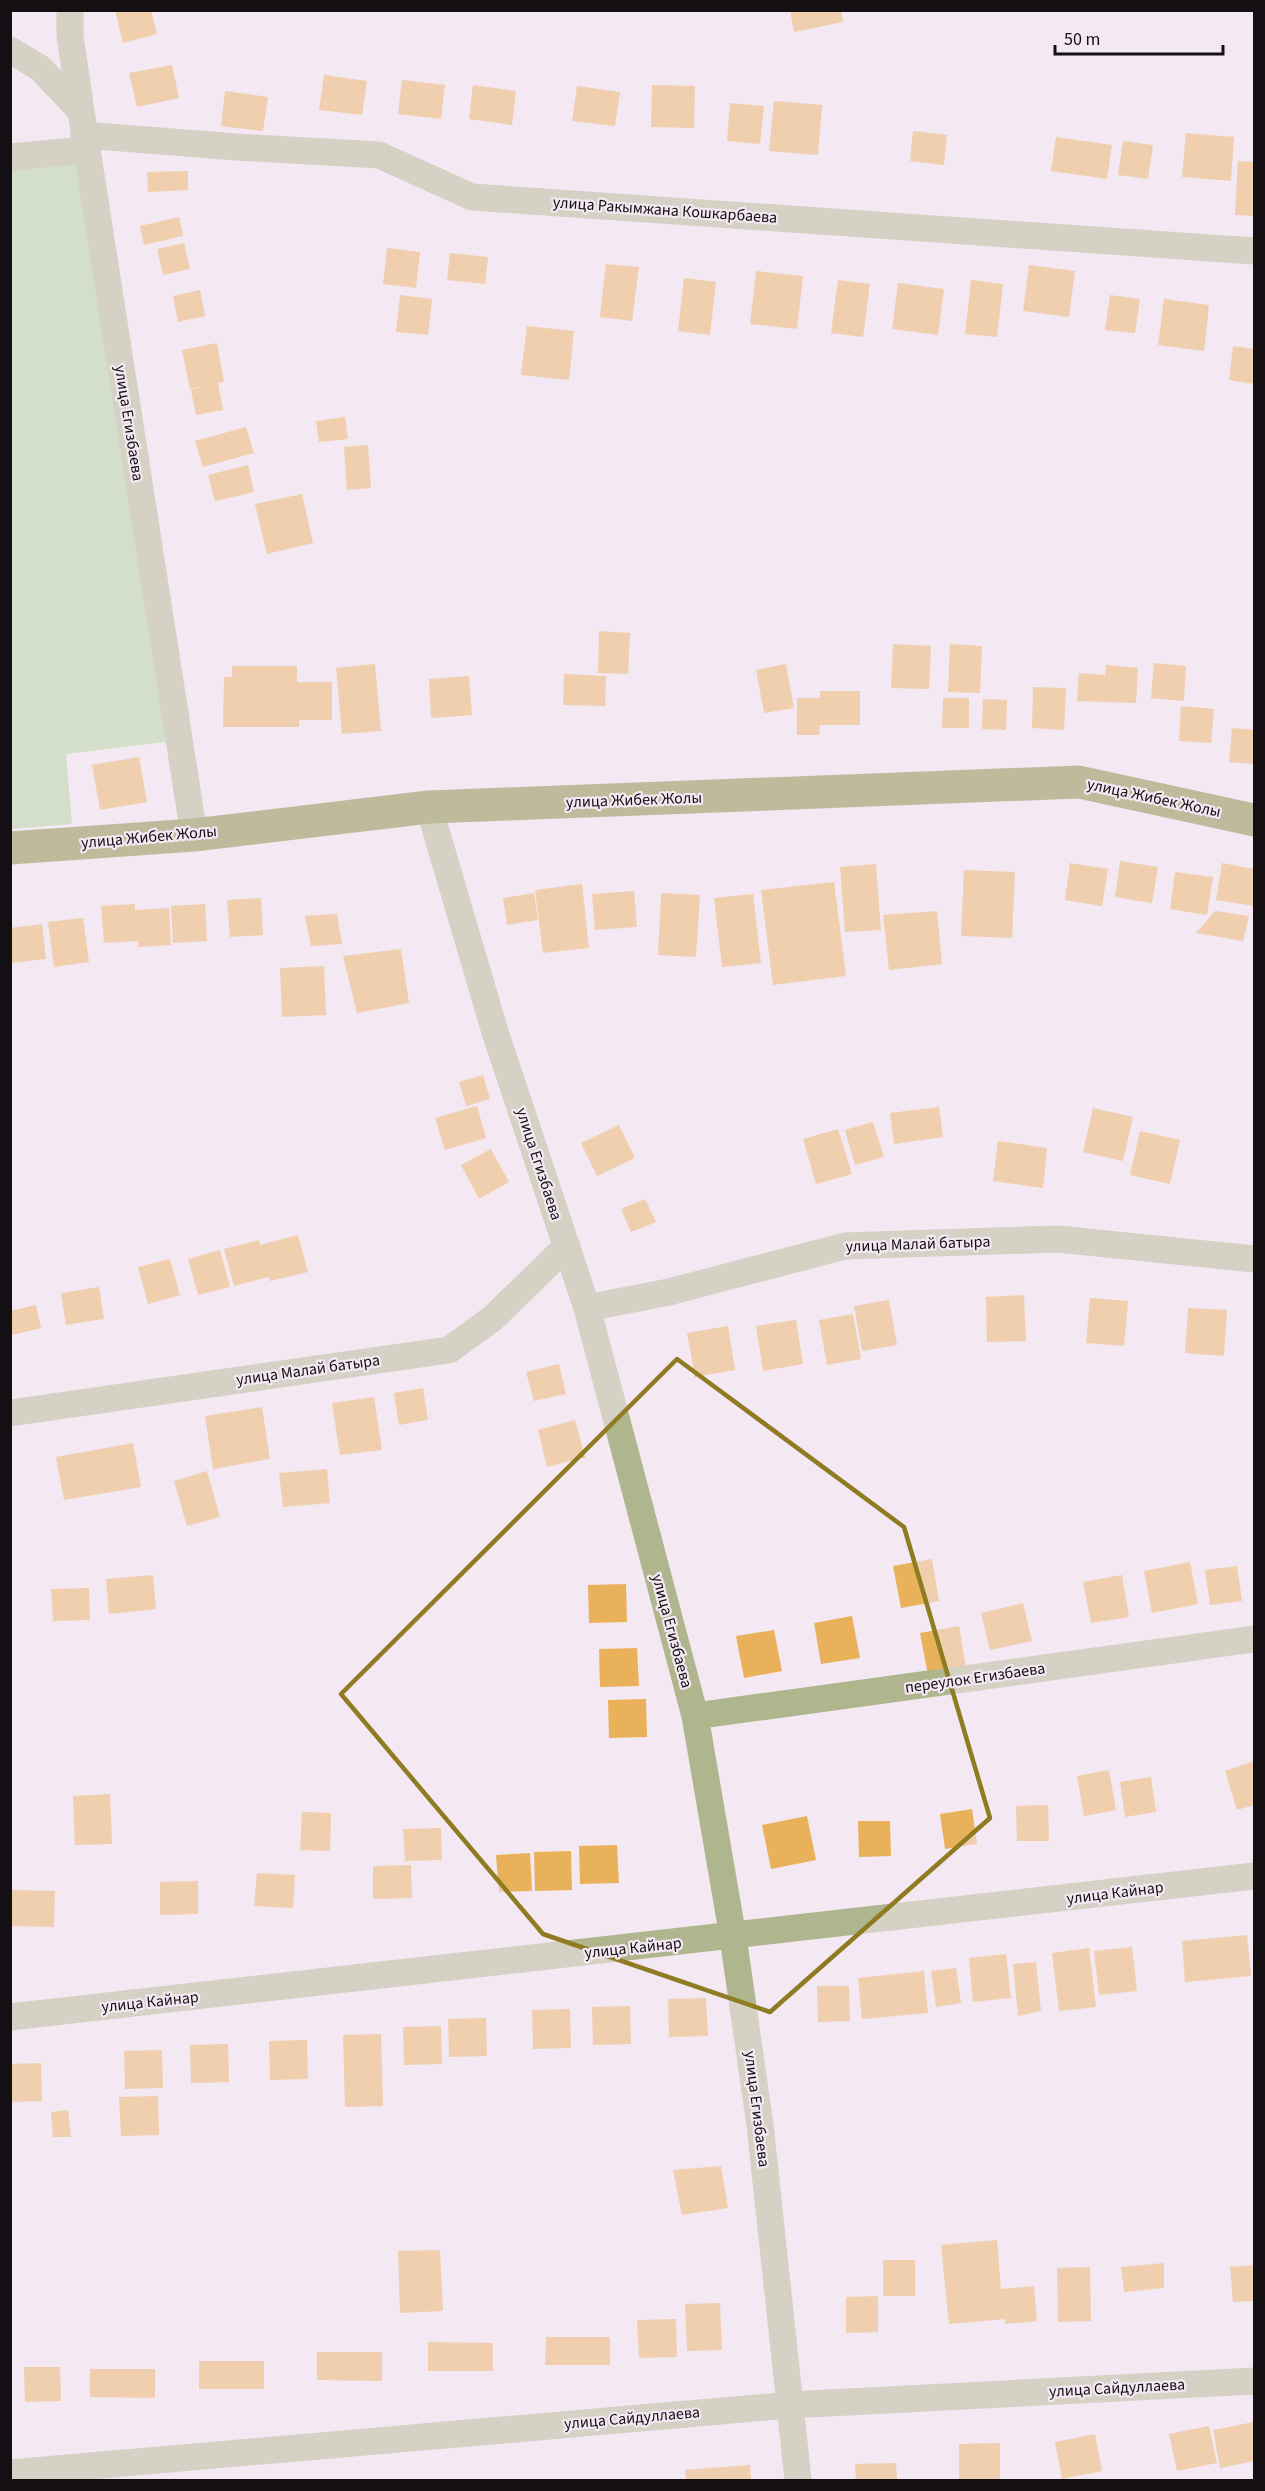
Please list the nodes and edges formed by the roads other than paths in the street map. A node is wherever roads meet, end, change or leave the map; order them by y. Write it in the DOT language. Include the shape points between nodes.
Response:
graph roads {
  1 [pos="70,10"];
  2 [pos="10,50"];
  3 [pos="84,132"];
  4 [pos="10,157"];
  5 [pos="1254,251"];
  6 [pos="429,807"];
  7 [pos="1254,820"];
  8 [pos="194,835"];
  9 [pos="10,848"];
  10 [pos="567,1246"];
  11 [pos="1254,1259"];
  12 [pos="587,1308"];
  13 [pos="10,1413"];
  14 [pos="1254,1639"];
  15 [pos="695,1716"];
  16 [pos="1254,1876"];
  17 [pos="734,1937"];
  18 [pos="10,2017"];
  19 [pos="1254,2380"];
  20 [pos="790,2404"];
  21 [pos="10,2473"];
  22 [pos="798,2481"];
  1 -- 3 [label="street, улица Егизбаева"];
  2 -- 3 [label="street" via="40,68"];
  3 -- 4 [label="street, улица Ракымжана Кошкарбаева"];
  3 -- 5 [label="street, улица Ракымжана Кошкарбаева" via="236,147 379,155 472,197"];
  3 -- 8 [label="street, улица Егизбаева"];
  6 -- 7 [label="main road, улица Жибек Жолы" via="1078,782"];
  6 -- 8 [label="main road, улица Жибек Жолы"];
  6 -- 10 [label="street, улица Егизбаева" via="495,1032"];
  8 -- 9 [label="main road, улица Жибек Жолы"];
  10 -- 12 [label="street, улица Егизбаева"];
  10 -- 13 [label="street, улица Малай батыра" via="493,1318 449,1350"];
  11 -- 12 [label="street, улица Малай батыра" via="1058,1239 845,1246 669,1292"];
  12 -- 15 [label="street, улица Егизбаева"];
  14 -- 15 [label="street, переулок Егизбаева"];
  15 -- 17 [label="street, улица Егизбаева"];
  16 -- 17 [label="street, улица Кайнар"];
  17 -- 18 [label="street, улица Кайнар"];
  17 -- 20 [label="street, улица Егизбаева" via="760,2125"];
  19 -- 20 [label="street, улица Сайдуллаева"];
  20 -- 21 [label="street, улица Сайдуллаева"];
  20 -- 22 [label="street, улица Егизбаева"];
}
